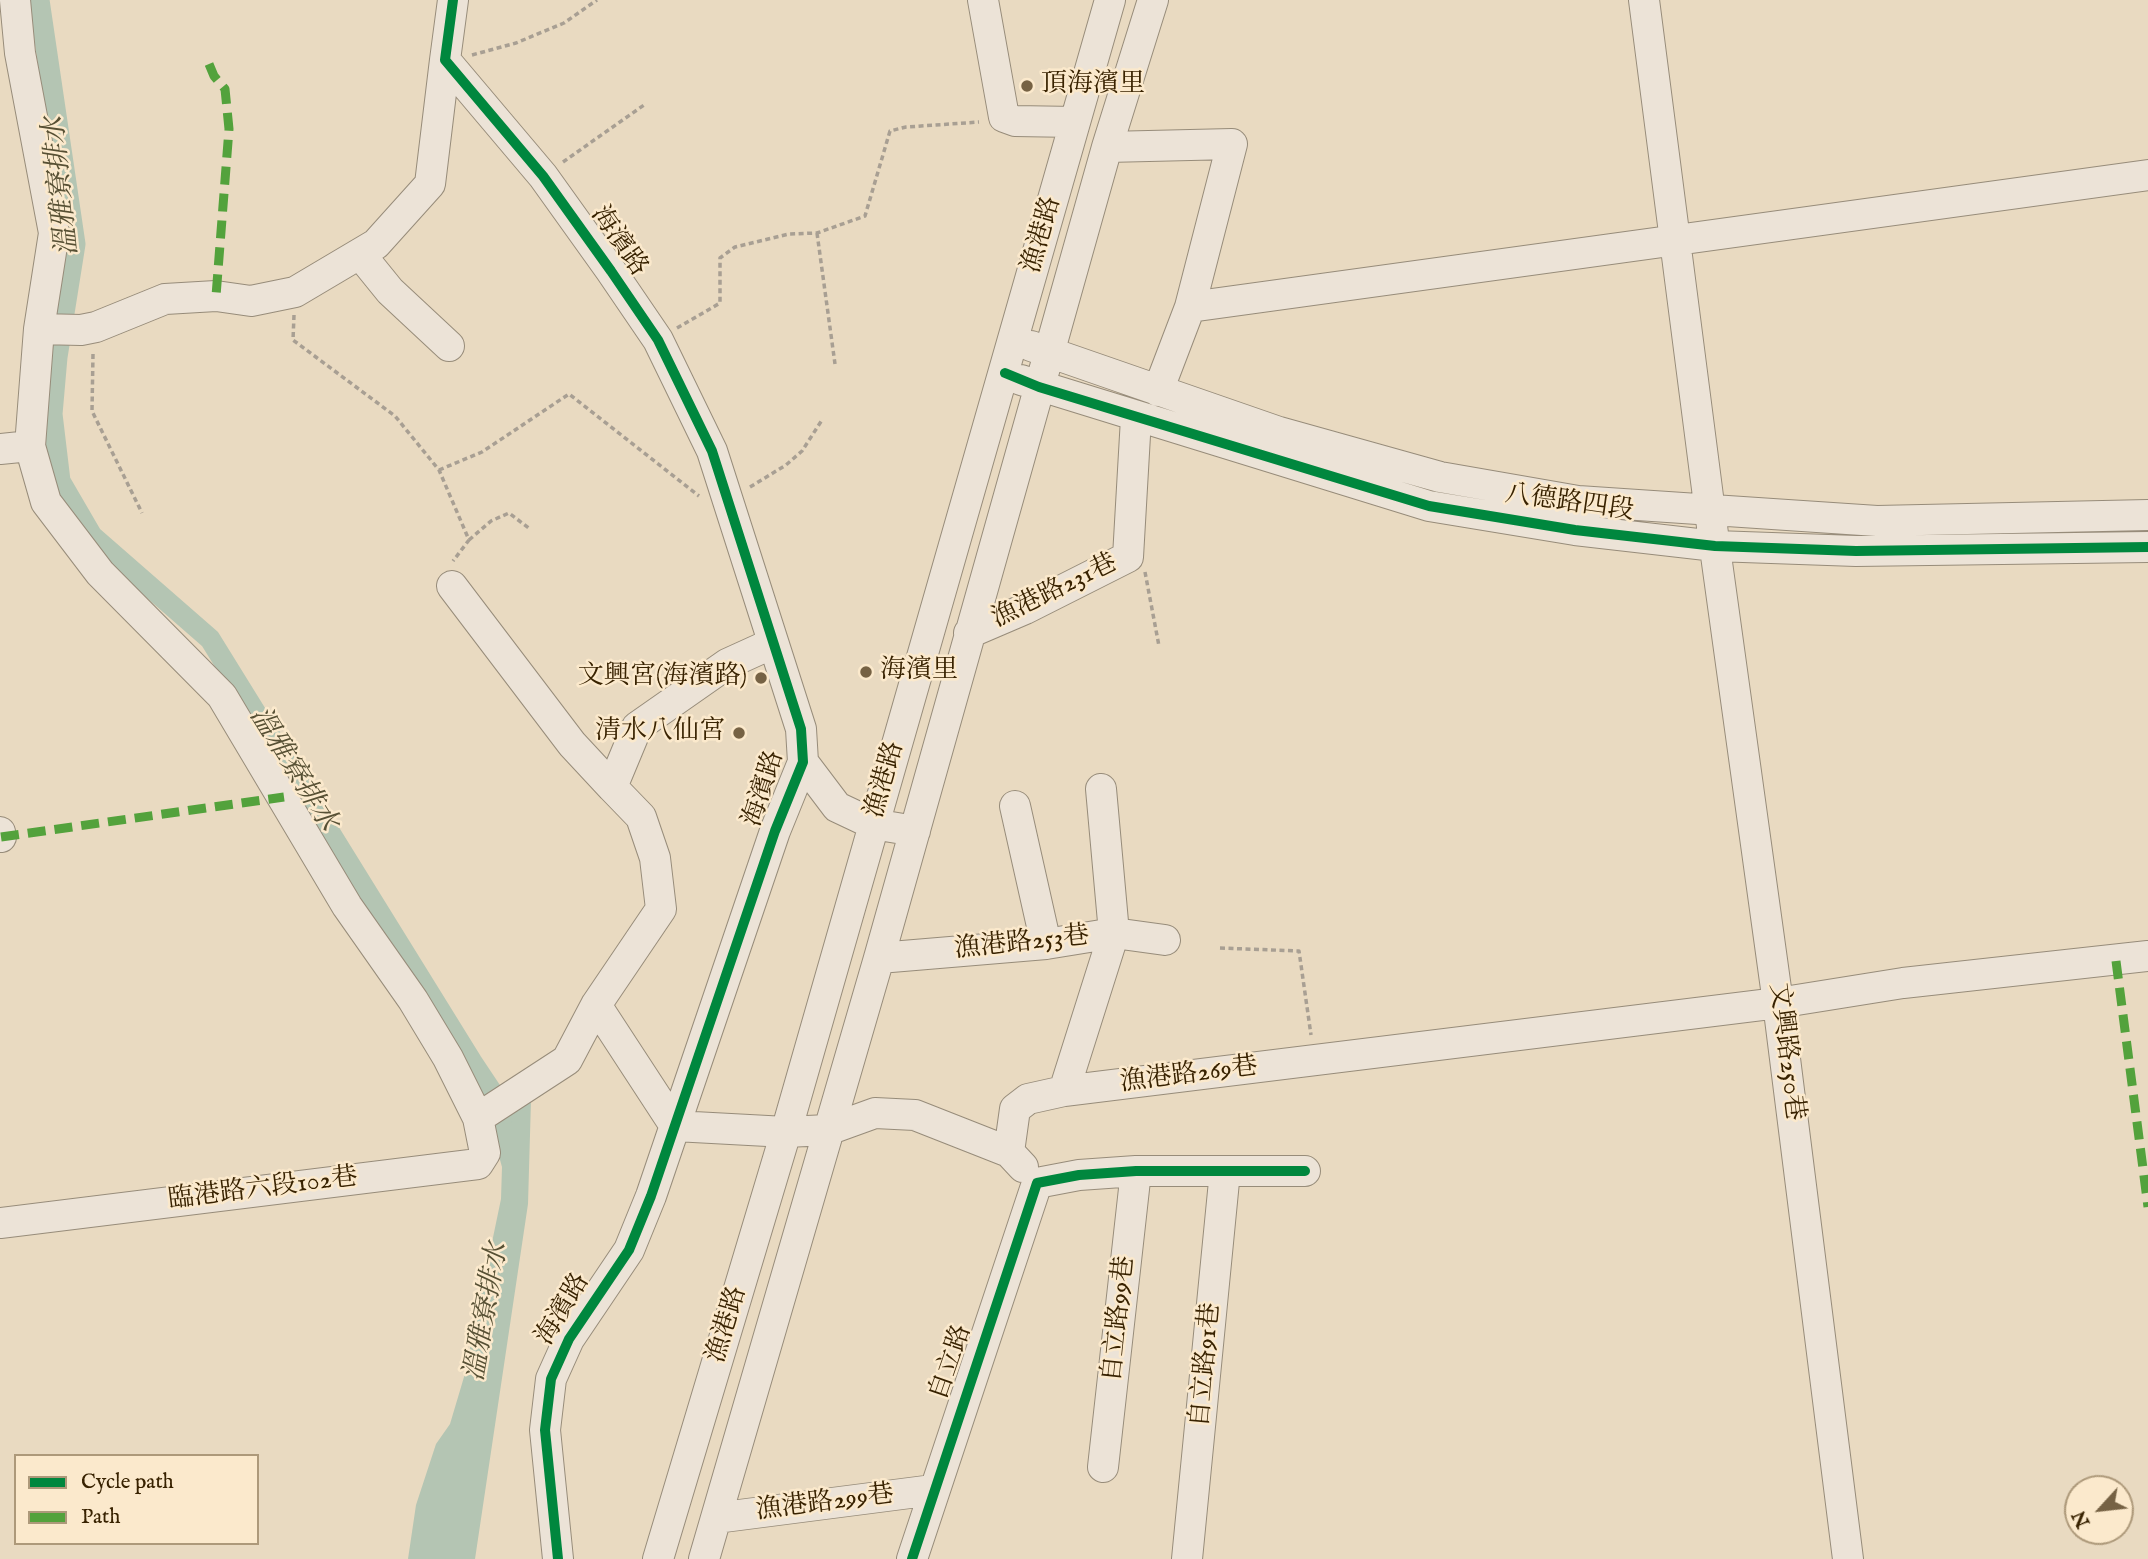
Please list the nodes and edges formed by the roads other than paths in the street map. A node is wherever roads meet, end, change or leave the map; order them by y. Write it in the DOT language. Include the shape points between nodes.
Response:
graph roads {
  1 [pos="15,0"];
  2 [pos="453,0"];
  3 [pos="983,0"];
  4 [pos="1110,0"];
  5 [pos="1153,0"];
  6 [pos="1644,0"];
  7 [pos="445,60"];
  8 [pos="1075,122"];
  9 [pos="1107,147"];
  10 [pos="2148,175"];
  11 [pos="1676,239"];
  12 [pos="359,254"];
  13 [pos="1190,307"];
  14 [pos="44,330"];
  15 [pos="1013,340"];
  16 [pos="449,346"];
  17 [pos="1049,353"];
  18 [pos="1005,373"];
  19 [pos="1039,387"];
  20 [pos="1158,391"];
  21 [pos="1136,418"];
  22 [pos="30,446"];
  23 [pos="0,449"];
  24 [pos="1630,505"];
  25 [pos="1710,512"];
  26 [pos="2148,515"];
  27 [pos="1629,536"];
  28 [pos="1715,547"];
  29 [pos="2148,547"];
  30 [pos="452,586"];
  31 [pos="969,633"];
  32 [pos="772,644"];
  33 [pos="803,762"];
  34 [pos="612,787"];
  35 [pos="1101,789"];
  36 [pos="1015,806"];
  37 [pos="873,824"];
  38 [pos="915,831"];
  39 [pos="1114,933"];
  40 [pos="1165,940"];
  41 [pos="1046,944"];
  42 [pos="2148,956"];
  43 [pos="879,958"];
  44 [pos="1779,1003"];
  45 [pos="596,1005"];
  46 [pos="1064,1091"];
  47 [pos="478,1118"];
  48 [pos="675,1126"];
  49 [pos="828,1130"];
  50 [pos="786,1132"];
  51 [pos="1009,1152"];
  52 [pos="1136,1171"];
  53 [pos="1225,1171"];
  54 [pos="1305,1171"];
  55 [pos="1037,1183"];
  56 [pos="0,1223"];
  57 [pos="1103,1467"];
  58 [pos="933,1490"];
  59 [pos="716,1518"];
  60 [pos="558,1559"];
  61 [pos="658,1559"];
  62 [pos="704,1559"];
  63 [pos="912,1559"];
  64 [pos="1187,1559"];
  65 [pos="1849,1559"];
  1 -- 14 [label="street" via="20,53 54,233"];
  2 -- 7 [label="street"];
  3 -- 8 [label="street" via="1004,117"];
  4 -- 8 [label="street, 漁港路"];
  5 -- 9 [label="street, 漁港路"];
  6 -- 11 [label="street, 文興路250巷"];
  7 -- 12 [label="street" via="430,184 376,244"];
  7 -- 32 [label="street, 海濱路" via="543,176 657,340 712,451"];
  8 -- 15 [label="street, 漁港路"];
  9 -- 13 [label="street" via="1232,144"];
  9 -- 17 [label="street, 漁港路"];
  10 -- 11 [label="street"];
  11 -- 13 [label="street"];
  11 -- 25 [label="street, 文興路250巷"];
  12 -- 14 [label="street" via="295,292 251,301 216,296 165,299 89,329"];
  12 -- 16 [label="street" via="390,291"];
  13 -- 20 [label="street"];
  14 -- 22 [label="street"];
  15 -- 17 [label="street, 八德路四段"];
  15 -- 18 [label="street, 漁港路"];
  17 -- 19 [label="street, 漁港路"];
  17 -- 20 [label="street, 八德路四段"];
  18 -- 19 [label="street, 八德路四段"];
  18 -- 37 [label="street, 漁港路"];
  19 -- 21 [label="street, 八德路四段"];
  19 -- 31 [label="street, 漁港路"];
  20 -- 24 [label="street, 八德路四段" via="1279,432 1440,477 1578,501"];
  21 -- 27 [label="street, 八德路四段" via="1429,506"];
  21 -- 31 [label="street, 漁港路231巷" via="1128,557"];
  22 -- 23 [label="street"];
  22 -- 47 [label="street" via="46,502 100,573 222,696 348,906 420,1012"];
  24 -- 25 [label="street, 八德路四段"];
  24 -- 27 [label="street"];
  25 -- 26 [label="street, 八德路四段" via="1877,521"];
  25 -- 28 [label="street, 文興路250巷"];
  27 -- 28 [label="street, 八德路四段"];
  28 -- 29 [label="street, 八德路四段" via="1856,551"];
  28 -- 44 [label="street, 文興路250巷"];
  30 -- 34 [label="street" via="572,744"];
  31 -- 38 [label="street, 漁港路"];
  32 -- 33 [label="street, 海濱路" via="801,729"];
  32 -- 34 [label="street" via="727,664 637,727"];
  33 -- 37 [label="street" via="837,807"];
  33 -- 48 [label="street, 海濱路" via="775,831"];
  34 -- 45 [label="street" via="641,817 656,858 662,909"];
  35 -- 39 [label="street"];
  36 -- 41 [label="street"];
  37 -- 38 [label="street"];
  37 -- 50 [label="street, 漁港路"];
  38 -- 43 [label="street, 漁港路"];
  39 -- 40 [label="street, 漁港路253巷"];
  39 -- 41 [label="street, 漁港路253巷"];
  39 -- 46 [label="street"];
  41 -- 43 [label="street, 漁港路253巷"];
  42 -- 44 [label="street, 漁港路269巷" via="1903,983"];
  43 -- 49 [label="street, 漁港路"];
  44 -- 46 [label="street, 漁港路269巷"];
  44 -- 65 [label="street, 文興路250巷"];
  45 -- 47 [label="street" via="567,1060"];
  45 -- 48 [label="street"];
  46 -- 51 [label="street, 漁港路269巷" via="1028,1099 1015,1109"];
  47 -- 56 [label="street, 臨港路六段102巷" via="485,1153 478,1164"];
  48 -- 50 [label="street"];
  48 -- 60 [label="street, 海濱路" via="629,1250 569,1339 551,1379 545,1430"];
  49 -- 50 [label="street"];
  49 -- 51 [label="street" via="875,1113 915,1115"];
  49 -- 59 [label="street, 漁港路"];
  50 -- 61 [label="street, 漁港路"];
  51 -- 55 [label="street"];
  52 -- 53 [label="street"];
  52 -- 55 [label="street"];
  52 -- 57 [label="street, 自立路99巷"];
  53 -- 54 [label="street"];
  53 -- 64 [label="street, 自立路91巷"];
  55 -- 58 [label="street, 自立路"];
  58 -- 59 [label="street, 漁港路299巷"];
  58 -- 63 [label="street, 自立路"];
  59 -- 62 [label="street, 漁港路"];
}
